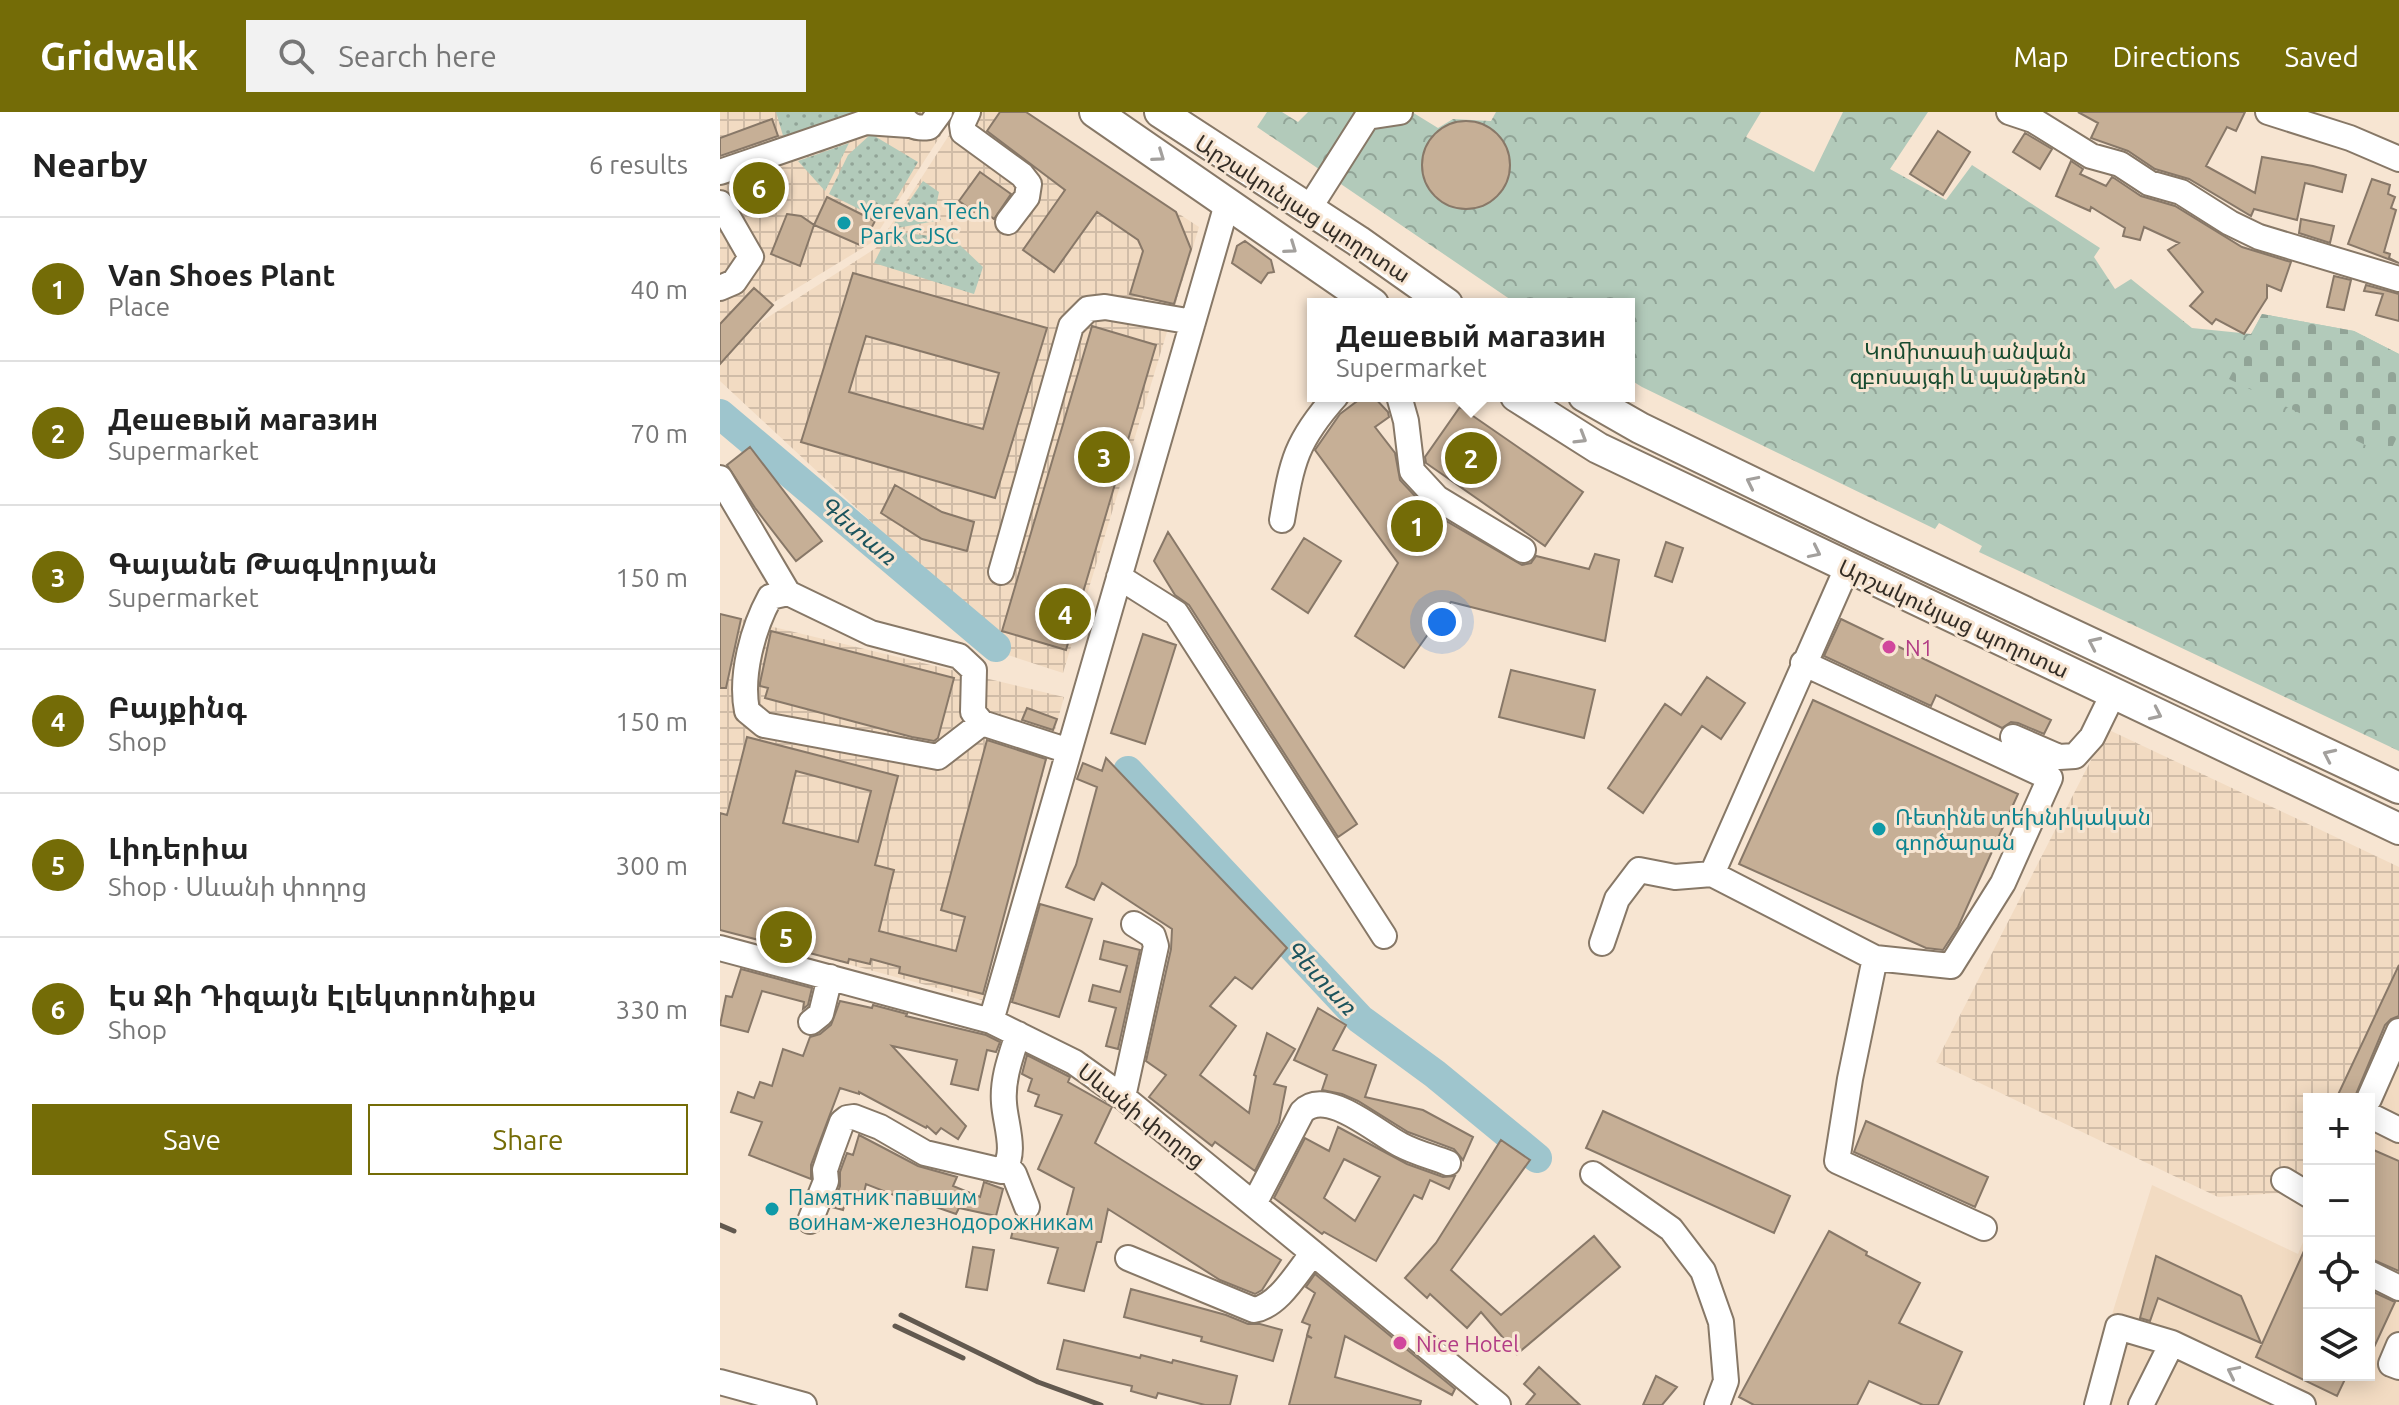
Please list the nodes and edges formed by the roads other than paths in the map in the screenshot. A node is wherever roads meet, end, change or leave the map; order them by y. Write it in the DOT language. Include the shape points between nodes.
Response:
graph roads {
  1 [pos="940,112"];
  2 [pos="968,112"];
  3 [pos="1095,112"];
  4 [pos="1400,112"];
  5 [pos="2009,112"];
  6 [pos="2268,112"];
  7 [pos="1170,115"];
  8 [pos="904,118"];
  9 [pos="2399,159"];
  10 [pos="720,172"];
  11 [pos="720,203"];
  12 [pos="1227,204"];
  13 [pos="1308,210"];
  14 [pos="1008,222"];
  15 [pos="2399,279"];
  16 [pos="720,288"];
  17 [pos="1364,298"];
  18 [pos="1439,298"];
  19 [pos="1193,322"];
  20 [pos="1331,402"];
  21 [pos="1401,402"];
  22 [pos="1525,402"];
  23 [pos="1594,402"];
  24 [pos="720,478"];
  25 [pos="1282,520"];
  26 [pos="1523,550"];
  27 [pos="1847,568"];
  28 [pos="1001,572"];
  29 [pos="1119,577"];
  30 [pos="788,593"];
  31 [pos="1803,663"];
  32 [pos="2113,694"];
  33 [pos="982,723"];
  34 [pos="2013,737"];
  35 [pos="1069,751"];
  36 [pos="2399,788"];
  37 [pos="2399,829"];
  38 [pos="1712,874"];
  39 [pos="1134,924"];
  40 [pos="1384,936"];
  41 [pos="1602,943"];
  42 [pos="720,948"];
  43 [pos="1875,958"];
  44 [pos="830,977"];
  45 [pos="991,1021"];
  46 [pos="811,1022"];
  47 [pos="2399,1031"];
  48 [pos="1018,1034"];
  49 [pos="2372,1093"];
  50 [pos="1123,1097"];
  51 [pos="2375,1118"];
  52 [pos="2399,1130"];
  53 [pos="1448,1163"];
  54 [pos="1007,1166"];
  55 [pos="1593,1174"];
  56 [pos="2284,1180"];
  57 [pos="2303,1191"];
  58 [pos="1254,1204"];
  59 [pos="1027,1207"];
  60 [pos="810,1221"];
  61 [pos="1984,1228"];
  62 [pos="1313,1253"];
  63 [pos="1128,1258"];
  64 [pos="2375,1276"];
  65 [pos="2399,1288"];
  66 [pos="2172,1343"];
  67 [pos="2399,1345"];
  68 [pos="2399,1367"];
  69 [pos="720,1382"];
  70 [pos="804,1405"];
  71 [pos="1498,1405"];
  72 [pos="1717,1405"];
  73 [pos="2097,1405"];
  74 [pos="2141,1405"];
  75 [pos="2303,1405"];
  1 -- 8 [label="street" via="929,127 919,129"];
  2 -- 14 [label="street" via="963,132 1029,184 1027,197"];
  3 -- 12 [label="main road, Արշակունյաց պողոտա, one-way"];
  4 -- 13 [label="street" via="1367,117"];
  5 -- 15 [label="street" via="2149,183 2181,192 2259,237"];
  6 -- 9 [label="street"];
  7 -- 13 [label="main road, Արշակունյաց պողոտա"];
  8 -- 10 [label="street" via="866,122"];
  11 -- 16 [label="street" via="751,257 734,282"];
  12 -- 17 [label="main road, Արշակունյաց պողոտա, one-way"];
  12 -- 19 [label="street"];
  13 -- 18 [label="main road, Արշակունյաց պողոտա"];
  19 -- 28 [label="street" via="1105,307 1088,309 1071,326"];
  19 -- 29 [label="street"];
  20 -- 25 [label="street" via="1292,464"];
  21 -- 26 [label="street" via="1412,471 1437,498"];
  22 -- 27 [label="main road, Արշակունյաց պողոտա, one-way" via="1598,448"];
  36 -- 23 [label="main road, Արշակունյաց պողոտա, one-way" via="1849,529"];
  24 -- 30 [label="street"];
  27 -- 31 [label="street"];
  27 -- 32 [label="main road, Արշակունյաց պողոտա"];
  29 -- 35 [label="street"];
  29 -- 40 [label="street" via="1176,613"];
  30 -- 33 [label="street" via="871,633 959,656 974,670 973,712"];
  30 -- 33 [label="street" via="770,597 753,639 744,695 747,711 764,725 938,757"];
  31 -- 38 [label="street"];
  31 -- 43 [label="street" via="2050,778 2003,883 1951,966"];
  32 -- 34 [label="street" via="2092,737 2075,756 2059,757"];
  32 -- 37 [label="main road, Արշակունյաց պողոտա, one-way"];
  33 -- 35 [label="street"];
  35 -- 45 [label="street"];
  38 -- 41 [label="street" via="1675,877 1639,870 1617,899"];
  38 -- 43 [label="street"];
  39 -- 50 [label="street" via="1153,936 1156,946"];
  42 -- 44 [label="street, Սևանի փողոց"];
  43 -- 61 [label="street" via="1837,1161"];
  44 -- 45 [label="street, Սևանի փողոց"];
  44 -- 46 [label="street" via="821,1014"];
  45 -- 48 [label="street, Սևանի փողոց"];
  47 -- 49 [label="street"];
  48 -- 50 [label="street, Սևանի փողոց" via="1074,1062"];
  48 -- 54 [label="street" via="1005,1078"];
  50 -- 58 [label="street, Սևանի փողոց"];
  51 -- 52 [label="street"];
  53 -- 58 [label="street" via="1401,1146 1336,1106 1307,1107"];
  54 -- 59 [label="street"];
  54 -- 60 [label="street" via="1002,1171 925,1153 880,1127 847,1118"];
  55 -- 72 [label="street" via="1671,1229 1703,1271 1721,1322 1726,1381"];
  56 -- 57 [label="street"];
  58 -- 62 [label="street, Սևանի փողոց"];
  62 -- 63 [label="street" via="1274,1300 1254,1310"];
  62 -- 71 [label="street, Սևանի փողոց"];
  64 -- 65 [label="street"];
  66 -- 73 [label="street" via="2118,1327"];
  66 -- 74 [label="street"];
  75 -- 66 [label="street, one-way"];
  67 -- 68 [label="street" via="2391,1364"];
  69 -- 70 [label="street"];
}
